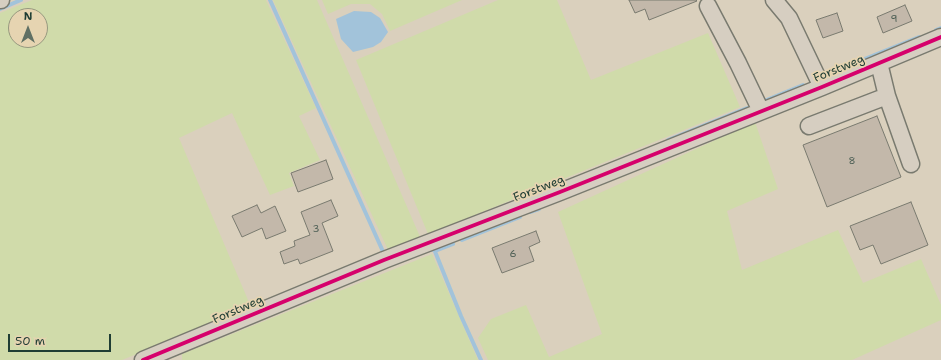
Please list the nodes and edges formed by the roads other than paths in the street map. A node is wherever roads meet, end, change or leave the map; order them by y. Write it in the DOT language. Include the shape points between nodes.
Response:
graph roads {
  1 [pos="774,0"];
  2 [pos="708,6"];
  3 [pos="941,37"];
  4 [pos="879,64"];
  5 [pos="822,87"];
  6 [pos="887,96"];
  7 [pos="761,111"];
  8 [pos="809,126"];
  9 [pos="911,164"];
  10 [pos="143,360"];
  1 -- 5 [label="street" via="789,18"];
  2 -- 7 [label="street"];
  3 -- 4 [label="street, Forstweg"];
  4 -- 5 [label="street, Forstweg"];
  4 -- 6 [label="street"];
  5 -- 7 [label="street, Forstweg"];
  6 -- 8 [label="street"];
  6 -- 9 [label="street"];
  7 -- 10 [label="street, Forstweg" via="384,260"];
}
